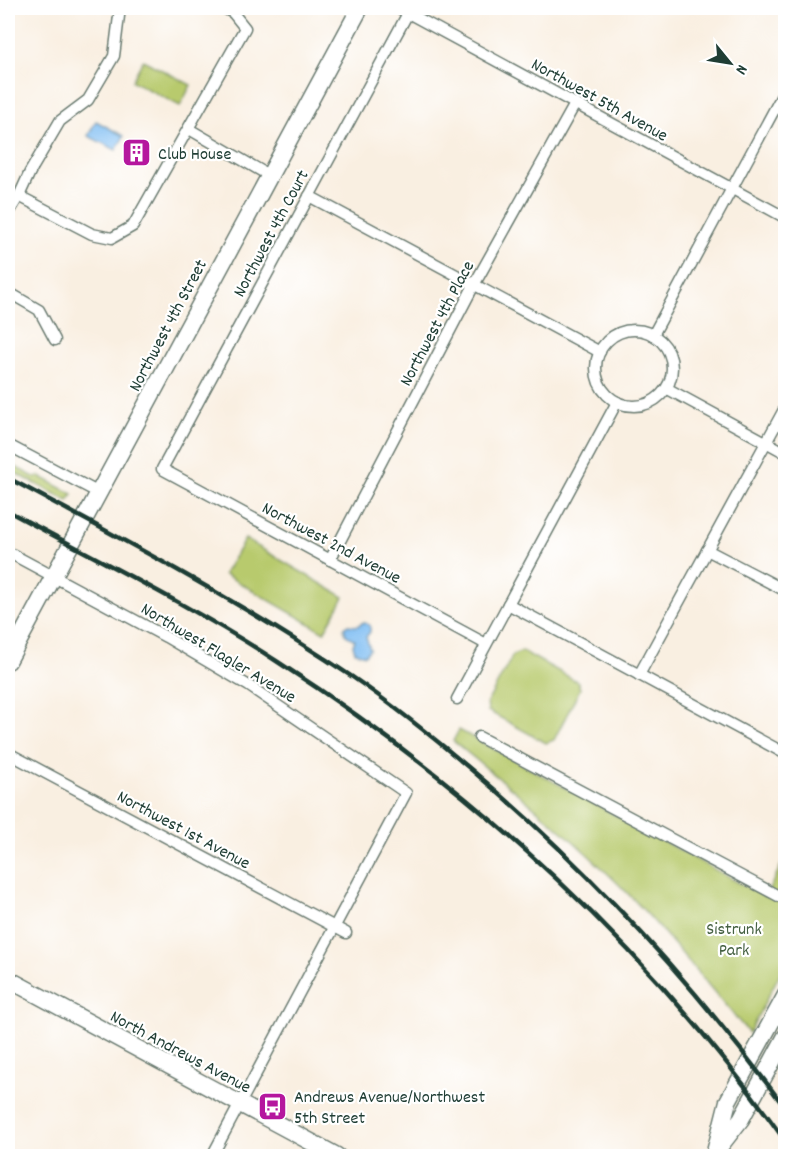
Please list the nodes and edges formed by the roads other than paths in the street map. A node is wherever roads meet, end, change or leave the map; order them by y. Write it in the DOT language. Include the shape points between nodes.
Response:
graph roads {
  1 [pos="120,8"];
  2 [pos="224,8"];
  3 [pos="360,8"];
  4 [pos="403,10"];
  5 [pos="786,87"];
  6 [pos="575,104"];
  7 [pos="189,129"];
  8 [pos="270,176"];
  9 [pos="731,190"];
  10 [pos="19,196"];
  11 [pos="309,196"];
  12 [pos="8,214"];
  13 [pos="786,218"];
  14 [pos="474,285"];
  15 [pos="8,292"];
  16 [pos="653,335"];
  17 [pos="54,340"];
  18 [pos="600,352"];
  19 [pos="668,388"];
  20 [pos="617,402"];
  21 [pos="786,406"];
  22 [pos="766,441"];
  23 [pos="786,444"];
  24 [pos="8,445"];
  25 [pos="786,453"];
  26 [pos="162,469"];
  27 [pos="99,493"];
  28 [pos="707,550"];
  29 [pos="8,552"];
  30 [pos="330,560"];
  31 [pos="54,576"];
  32 [pos="786,591"];
  33 [pos="508,604"];
  34 [pos="486,644"];
  35 [pos="8,661"];
  36 [pos="639,675"];
  37 [pos="457,699"];
  38 [pos="479,737"];
  39 [pos="8,753"];
  40 [pos="786,754"];
  41 [pos="786,900"];
  42 [pos="333,928"];
  43 [pos="346,933"];
  44 [pos="8,979"];
  45 [pos="786,995"];
  46 [pos="786,1036"];
  47 [pos="239,1104"];
  48 [pos="713,1154"];
  49 [pos="212,1156"];
  50 [pos="337,1156"];
  1 -- 10 [label="street" via="114,56 88,100 60,121"];
  2 -- 7 [label="street" via="245,28"];
  3 -- 8 [label="street, Northwest 4th Street"];
  4 -- 6 [label="street, Northwest 5th Avenue"];
  4 -- 11 [label="street, Northwest 4th Court"];
  5 -- 9 [label="street"];
  6 -- 9 [label="street, Northwest 5th Avenue"];
  6 -- 14 [label="street, Northwest 4th Place"];
  7 -- 8 [label="street"];
  7 -- 10 [label="street" via="133,225 112,238 92,234"];
  8 -- 27 [label="street, Northwest 4th Street"];
  9 -- 13 [label="street, Northwest 5th Avenue"];
  9 -- 16 [label="street"];
  10 -- 12 [label="street"];
  11 -- 14 [label="street"];
  11 -- 26 [label="street, Northwest 4th Court"];
  14 -- 18 [label="street"];
  14 -- 30 [label="street, Northwest 4th Place"];
  15 -- 17 [label="street" via="39,310"];
  16 -- 18 [label="street" via="644,331 623,332"];
  16 -- 19 [label="street" via="669,352 672,375"];
  18 -- 20 [label="street" via="600,386"];
  19 -- 20 [label="street" via="651,403 628,406"];
  19 -- 22 [label="street"];
  20 -- 33 [label="street"];
  21 -- 22 [label="street"];
  22 -- 23 [label="street"];
  22 -- 25 [label="street"];
  22 -- 28 [label="street"];
  24 -- 27 [label="street"];
  26 -- 30 [label="street, Northwest 2nd Avenue"];
  27 -- 31 [label="street, Northwest 4th Street"];
  28 -- 32 [label="street"];
  28 -- 36 [label="street"];
  29 -- 31 [label="street, Northwest Flagler Avenue"];
  30 -- 34 [label="street, Northwest 2nd Avenue"];
  31 -- 35 [label="street, Northwest 4th Street"];
  31 -- 42 [label="street, Northwest Flagler Avenue" via="249,686 406,793"];
  33 -- 34 [label="street"];
  33 -- 36 [label="street"];
  34 -- 37 [label="street"];
  36 -- 40 [label="street"];
  38 -- 41 [label="street"];
  39 -- 42 [label="street, Northwest 1st Avenue"];
  42 -- 43 [label="street, Northwest 1st Avenue"];
  42 -- 47 [label="street"];
  44 -- 47 [label="street, North Andrews Avenue"];
  45 -- 48 [label="street" via="728,1101"];
  46 -- 48 [label="street" via="741,1119"];
  47 -- 49 [label="street"];
  47 -- 50 [label="street, North Andrews Avenue"];
}
